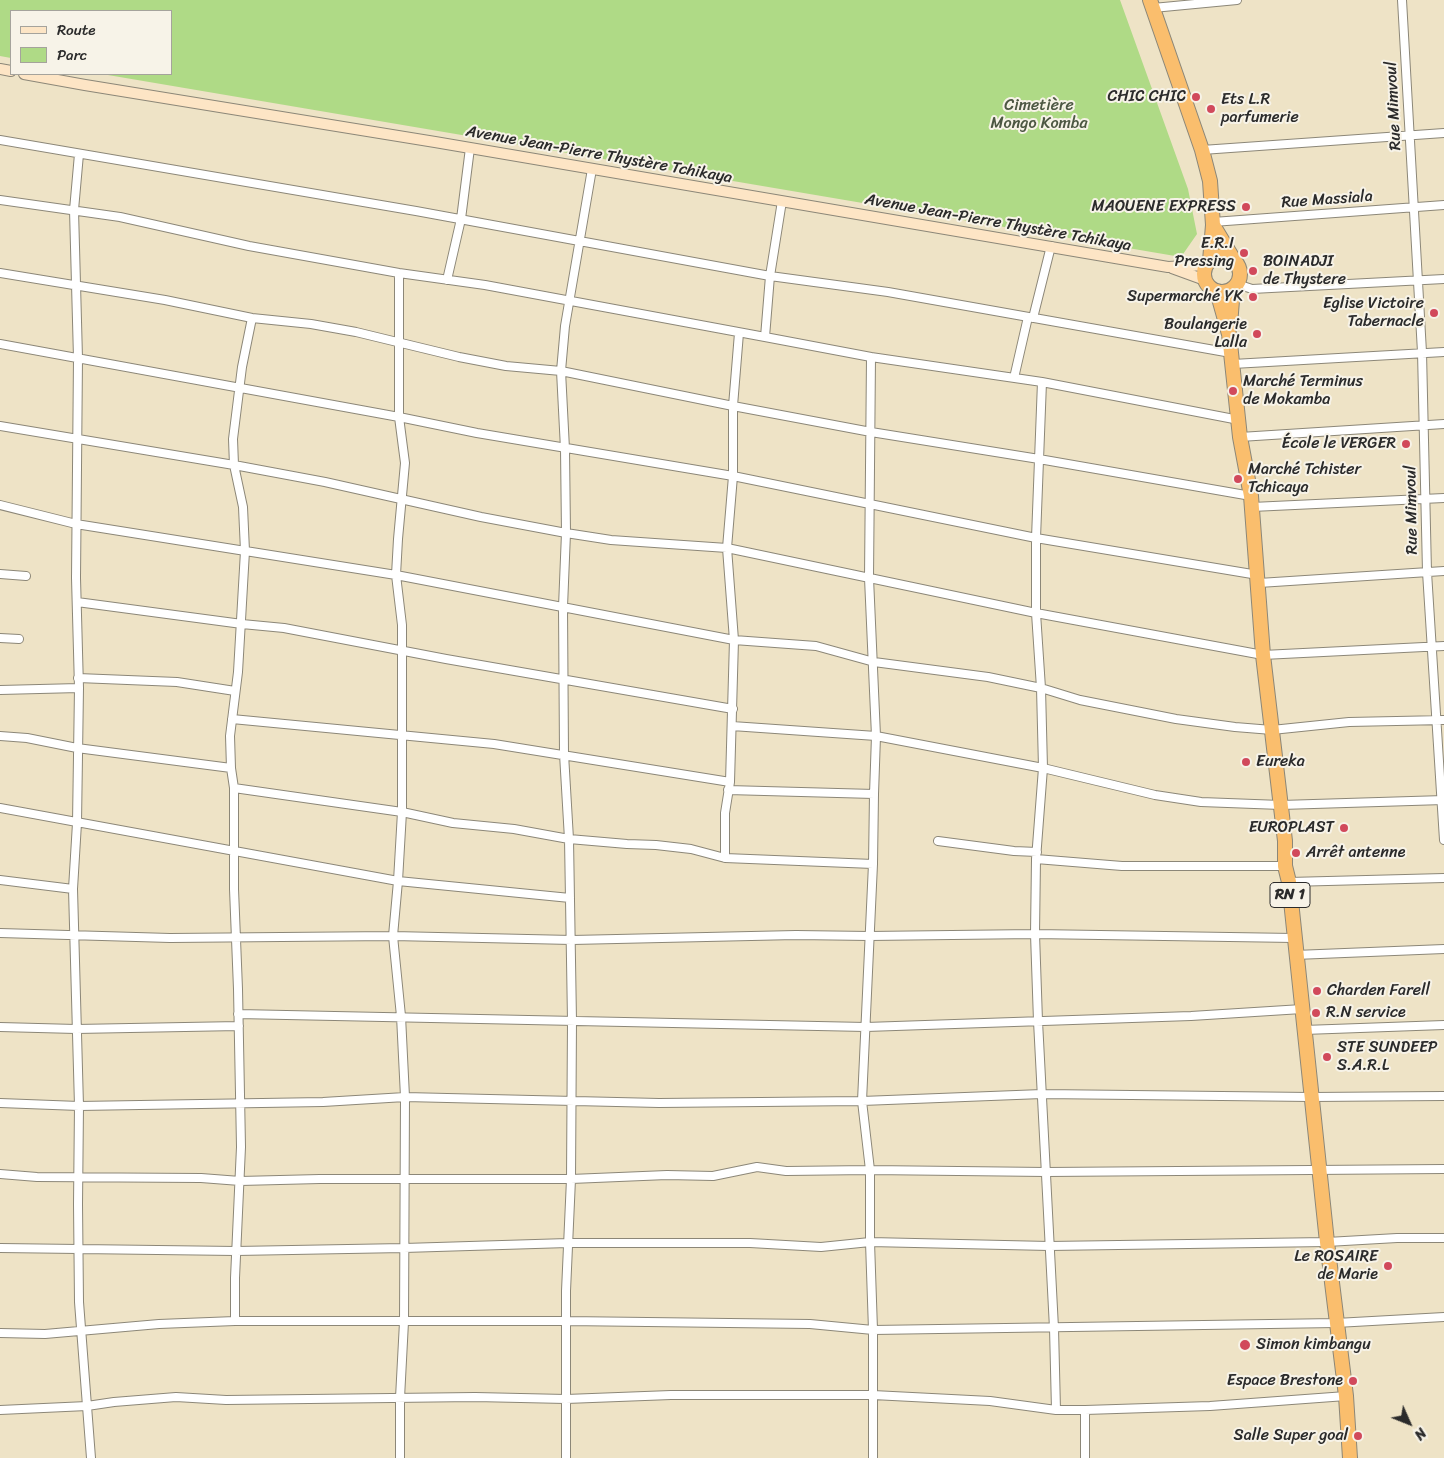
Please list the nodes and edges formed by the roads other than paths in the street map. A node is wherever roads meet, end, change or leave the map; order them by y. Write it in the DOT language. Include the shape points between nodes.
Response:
graph roads {
  1 [pos="1237,0"];
  2 [pos="1402,0"];
  3 [pos="1152,4"];
  4 [pos="29,75"];
  5 [pos="1444,133"];
  6 [pos="1409,136"];
  7 [pos="0,140"];
  8 [pos="470,148"];
  9 [pos="1202,150"];
  10 [pos="79,154"];
  11 [pos="592,169"];
  12 [pos="0,200"];
  13 [pos="782,201"];
  14 [pos="1444,205"];
  15 [pos="1414,207"];
  16 [pos="74,210"];
  17 [pos="461,219"];
  18 [pos="1213,224"];
  19 [pos="580,240"];
  20 [pos="1051,246"];
  21 [pos="1234,260"];
  22 [pos="1208,263"];
  23 [pos="1168,267"];
  24 [pos="0,273"];
  25 [pos="399,273"];
  26 [pos="770,276"];
  27 [pos="1444,279"];
  28 [pos="447,280"];
  29 [pos="1205,280"];
  30 [pos="1419,280"];
  31 [pos="76,285"];
  32 [pos="1235,286"];
  33 [pos="1217,291"];
  34 [pos="569,300"];
  35 [pos="252,318"];
  36 [pos="1030,318"];
  37 [pos="739,333"];
  38 [pos="1229,334"];
  39 [pos="765,337"];
  40 [pos="398,342"];
  41 [pos="0,344"];
  42 [pos="1422,352"];
  43 [pos="1444,352"];
  44 [pos="871,357"];
  45 [pos="78,358"];
  46 [pos="1232,359"];
  47 [pos="561,371"];
  48 [pos="1014,378"];
  49 [pos="1042,382"];
  50 [pos="240,389"];
  51 [pos="733,406"];
  52 [pos="399,417"];
  53 [pos="1239,420"];
  54 [pos="1444,424"];
  55 [pos="1424,425"];
  56 [pos="0,426"];
  57 [pos="871,432"];
  58 [pos="1240,437"];
  59 [pos="77,438"];
  60 [pos="566,449"];
  61 [pos="1039,458"];
  62 [pos="234,464"];
  63 [pos="732,476"];
  64 [pos="402,498"];
  65 [pos="1426,498"];
  66 [pos="1444,498"];
  67 [pos="1251,501"];
  68 [pos="0,505"];
  69 [pos="870,506"];
  70 [pos="76,524"];
  71 [pos="566,533"];
  72 [pos="1036,538"];
  73 [pos="727,548"];
  74 [pos="245,550"];
  75 [pos="1427,572"];
  76 [pos="1444,572"];
  77 [pos="0,574"];
  78 [pos="396,575"];
  79 [pos="26,576"];
  80 [pos="869,578"];
  81 [pos="1258,579"];
  82 [pos="77,602"];
  83 [pos="563,607"];
  84 [pos="1036,613"];
  85 [pos="242,624"];
  86 [pos="0,638"];
  87 [pos="19,639"];
  88 [pos="734,640"];
  89 [pos="1431,646"];
  90 [pos="1444,646"];
  91 [pos="402,650"];
  92 [pos="1263,655"];
  93 [pos="874,662"];
  94 [pos="78,678"];
  95 [pos="563,679"];
  96 [pos="79,688"];
  97 [pos="1041,688"];
  98 [pos="0,690"];
  99 [pos="236,691"];
  100 [pos="733,710"];
  101 [pos="232,719"];
  102 [pos="1440,720"];
  103 [pos="732,726"];
  104 [pos="1272,730"];
  105 [pos="401,734"];
  106 [pos="0,736"];
  107 [pos="876,736"];
  108 [pos="77,748"];
  109 [pos="564,754"];
  110 [pos="231,768"];
  111 [pos="1043,768"];
  112 [pos="730,782"];
  113 [pos="234,788"];
  114 [pos="728,790"];
  115 [pos="874,794"];
  116 [pos="1442,800"];
  117 [pos="1281,805"];
  118 [pos="0,808"];
  119 [pos="402,812"];
  120 [pos="77,824"];
  121 [pos="569,839"];
  122 [pos="938,840"];
  123 [pos="1444,840"];
  124 [pos="233,850"];
  125 [pos="1036,856"];
  126 [pos="724,858"];
  127 [pos="874,864"];
  128 [pos="1285,866"];
  129 [pos="1444,878"];
  130 [pos="0,880"];
  131 [pos="398,881"];
  132 [pos="1289,882"];
  133 [pos="73,890"];
  134 [pos="570,898"];
  135 [pos="0,933"];
  136 [pos="74,934"];
  137 [pos="1035,934"];
  138 [pos="393,936"];
  139 [pos="869,936"];
  140 [pos="235,938"];
  141 [pos="1294,938"];
  142 [pos="572,940"];
  143 [pos="1444,949"];
  144 [pos="1296,955"];
  145 [pos="1302,1009"];
  146 [pos="238,1014"];
  147 [pos="401,1016"];
  148 [pos="572,1021"];
  149 [pos="1038,1021"];
  150 [pos="1444,1025"];
  151 [pos="238,1026"];
  152 [pos="0,1027"];
  153 [pos="866,1028"];
  154 [pos="76,1029"];
  155 [pos="1304,1030"];
  156 [pos="1042,1094"];
  157 [pos="1444,1096"];
  158 [pos="405,1097"];
  159 [pos="1311,1097"];
  160 [pos="571,1101"];
  161 [pos="862,1101"];
  162 [pos="0,1103"];
  163 [pos="240,1104"];
  164 [pos="79,1106"];
  165 [pos="1444,1169"];
  166 [pos="870,1170"];
  167 [pos="1320,1171"];
  168 [pos="1046,1172"];
  169 [pos="0,1174"];
  170 [pos="78,1177"];
  171 [pos="404,1179"];
  172 [pos="571,1180"];
  173 [pos="240,1181"];
  174 [pos="1444,1238"];
  175 [pos="568,1242"];
  176 [pos="870,1242"];
  177 [pos="1327,1242"];
  178 [pos="1049,1246"];
  179 [pos="0,1248"];
  180 [pos="404,1248"];
  181 [pos="78,1250"];
  182 [pos="236,1251"];
  183 [pos="1444,1317"];
  184 [pos="235,1321"];
  185 [pos="566,1321"];
  186 [pos="404,1322"];
  187 [pos="1336,1323"];
  188 [pos="1054,1328"];
  189 [pos="873,1330"];
  190 [pos="82,1331"];
  191 [pos="0,1333"];
  192 [pos="873,1396"];
  193 [pos="1346,1396"];
  194 [pos="400,1398"];
  195 [pos="566,1399"];
  196 [pos="87,1406"];
  197 [pos="0,1410"];
  198 [pos="1056,1410"];
  199 [pos="1085,1410"];
  200 [pos="91,1458"];
  201 [pos="400,1458"];
  202 [pos="566,1458"];
  203 [pos="873,1458"];
  204 [pos="1085,1458"];
  205 [pos="1350,1458"];
  1 -- 3 [label="street"];
  2 -- 6 [label="street, Rue Mimvoul"];
  3 -- 9 [label="highway"];
  4 -- 8 [label="street, Avenue Jean-Pierre Thystère Tchikaya"];
  5 -- 6 [label="street"];
  6 -- 9 [label="street"];
  6 -- 15 [label="street, Rue Mimvoul"];
  7 -- 10 [label="street"];
  8 -- 11 [label="street, Avenue Jean-Pierre Thystère Tchikaya"];
  8 -- 17 [label="street"];
  9 -- 18 [label="highway" via="1210,181"];
  10 -- 16 [label="street"];
  10 -- 17 [label="street"];
  11 -- 13 [label="street, Avenue Jean-Pierre Thystère Tchikaya"];
  11 -- 19 [label="street"];
  12 -- 16 [label="street"];
  13 -- 20 [label="street, Avenue Jean-Pierre Thystère Tchikaya"];
  13 -- 26 [label="street"];
  14 -- 15 [label="street, Rue Massiala"];
  15 -- 18 [label="street, Rue Massiala"];
  15 -- 30 [label="street, Rue Mimvoul"];
  16 -- 25 [label="street"];
  16 -- 31 [label="street"];
  17 -- 19 [label="street"];
  17 -- 28 [label="street"];
  18 -- 21 [label="highway"];
  18 -- 22 [label="highway"];
  19 -- 26 [label="street"];
  19 -- 34 [label="street"];
  20 -- 23 [label="street, Avenue Jean-Pierre Thystère Tchikaya"];
  20 -- 36 [label="street"];
  21 -- 22 [label="highway" via="1222,256"];
  21 -- 32 [label="highway" via="1240,274"];
  22 -- 23 [label="street, Avenue Jean-Pierre Thystère Tchikaya"];
  22 -- 29 [label="highway"];
  23 -- 29 [label="street, Avenue Jean-Pierre Thystère Tchikaya"];
  24 -- 31 [label="street"];
  25 -- 28 [label="street"];
  25 -- 40 [label="street"];
  26 -- 36 [label="street" via="888,292"];
  26 -- 39 [label="street"];
  27 -- 30 [label="street"];
  28 -- 34 [label="street"];
  29 -- 33 [label="highway"];
  30 -- 32 [label="street" via="1252,288"];
  30 -- 42 [label="street, Rue Mimvoul"];
  31 -- 35 [label="street"];
  31 -- 45 [label="street"];
  32 -- 33 [label="highway"];
  32 -- 38 [label="highway, RN 1"];
  33 -- 38 [label="highway, RN 1"];
  34 -- 37 [label="street"];
  34 -- 47 [label="street"];
  35 -- 40 [label="street" via="311,324"];
  35 -- 50 [label="street"];
  36 -- 46 [label="street"];
  36 -- 48 [label="street"];
  37 -- 39 [label="street"];
  37 -- 51 [label="street"];
  38 -- 46 [label="highway, RN 1"];
  39 -- 44 [label="street"];
  40 -- 47 [label="street" via="506,366"];
  40 -- 52 [label="street"];
  41 -- 45 [label="street"];
  42 -- 43 [label="street"];
  42 -- 46 [label="street"];
  42 -- 55 [label="street, Rue Mimvoul"];
  44 -- 48 [label="street"];
  44 -- 57 [label="street"];
  45 -- 50 [label="street"];
  45 -- 59 [label="street"];
  46 -- 53 [label="highway, RN 1"];
  47 -- 51 [label="street"];
  47 -- 60 [label="street"];
  48 -- 49 [label="street"];
  49 -- 53 [label="street"];
  49 -- 61 [label="street"];
  50 -- 52 [label="street"];
  50 -- 62 [label="street" via="235,411"];
  51 -- 57 [label="street"];
  51 -- 63 [label="street"];
  52 -- 60 [label="street"];
  52 -- 64 [label="street" via="405,462"];
  53 -- 58 [label="highway, RN 1"];
  54 -- 55 [label="street"];
  55 -- 58 [label="street"];
  55 -- 65 [label="street, Rue Mimvoul"];
  56 -- 59 [label="street"];
  57 -- 61 [label="street"];
  57 -- 69 [label="street"];
  58 -- 67 [label="highway, RN 1"];
  59 -- 62 [label="street"];
  59 -- 70 [label="street"];
  60 -- 63 [label="street"];
  60 -- 71 [label="street"];
  61 -- 67 [label="street"];
  61 -- 72 [label="street"];
  62 -- 64 [label="street"];
  62 -- 74 [label="street"];
  63 -- 69 [label="street"];
  63 -- 73 [label="street"];
  64 -- 71 [label="street"];
  64 -- 78 [label="street"];
  65 -- 66 [label="street"];
  65 -- 67 [label="street"];
  65 -- 75 [label="street, Rue Mimvoul"];
  67 -- 81 [label="highway, RN 1"];
  68 -- 70 [label="street"];
  69 -- 72 [label="street"];
  69 -- 80 [label="street"];
  70 -- 74 [label="street"];
  70 -- 82 [label="street"];
  71 -- 73 [label="street" via="611,540"];
  71 -- 83 [label="street"];
  72 -- 81 [label="street"];
  72 -- 84 [label="street"];
  73 -- 80 [label="street"];
  73 -- 88 [label="street"];
  74 -- 78 [label="street"];
  74 -- 85 [label="street"];
  75 -- 76 [label="street"];
  75 -- 81 [label="street"];
  75 -- 89 [label="street, Rue Mimvoul"];
  77 -- 79 [label="street"];
  78 -- 83 [label="street"];
  78 -- 91 [label="street"];
  80 -- 84 [label="street"];
  80 -- 93 [label="street"];
  81 -- 92 [label="highway, RN 1"];
  82 -- 85 [label="street"];
  82 -- 94 [label="street"];
  83 -- 88 [label="street"];
  83 -- 95 [label="street"];
  84 -- 92 [label="street"];
  84 -- 97 [label="street"];
  85 -- 91 [label="street" via="284,628"];
  85 -- 99 [label="street"];
  86 -- 87 [label="street"];
  88 -- 93 [label="street" via="816,646"];
  88 -- 100 [label="street"];
  89 -- 90 [label="street"];
  89 -- 92 [label="street"];
  89 -- 102 [label="street, Rue Mimvoul"];
  91 -- 95 [label="street"];
  91 -- 105 [label="street"];
  92 -- 104 [label="highway, RN 1"];
  93 -- 97 [label="street" via="988,676"];
  93 -- 107 [label="street"];
  94 -- 96 [label="street"];
  94 -- 99 [label="street" via="177,682"];
  95 -- 100 [label="street"];
  95 -- 109 [label="street"];
  96 -- 98 [label="street"];
  96 -- 108 [label="street"];
  97 -- 104 [label="street" via="1080,700 1176,719"];
  97 -- 111 [label="street"];
  99 -- 101 [label="street"];
  100 -- 103 [label="street"];
  101 -- 105 [label="street"];
  101 -- 110 [label="street"];
  102 -- 104 [label="street" via="1349,722"];
  102 -- 116 [label="street, Rue Mimvoul"];
  103 -- 107 [label="street"];
  103 -- 112 [label="street"];
  104 -- 117 [label="highway, RN 1"];
  105 -- 109 [label="street"];
  105 -- 119 [label="street"];
  106 -- 108 [label="street"];
  107 -- 111 [label="street"];
  107 -- 115 [label="street"];
  108 -- 110 [label="street"];
  108 -- 120 [label="street"];
  109 -- 112 [label="street"];
  109 -- 121 [label="street"];
  110 -- 113 [label="street"];
  111 -- 117 [label="street" via="1155,795 1201,802"];
  111 -- 125 [label="street"];
  112 -- 114 [label="street"];
  113 -- 119 [label="street"];
  113 -- 124 [label="street"];
  114 -- 115 [label="street"];
  114 -- 126 [label="street"];
  115 -- 127 [label="street"];
  116 -- 117 [label="street"];
  116 -- 123 [label="street, Rue Mimvoul"];
  117 -- 128 [label="highway, RN 1"];
  118 -- 120 [label="street"];
  119 -- 121 [label="street"];
  119 -- 131 [label="street"];
  120 -- 124 [label="street"];
  120 -- 133 [label="street"];
  121 -- 126 [label="street" via="691,849"];
  121 -- 134 [label="street"];
  122 -- 125 [label="street"];
  124 -- 131 [label="street"];
  124 -- 140 [label="street"];
  125 -- 128 [label="street" via="1122,866"];
  125 -- 137 [label="street"];
  126 -- 127 [label="street"];
  127 -- 139 [label="street"];
  128 -- 132 [label="highway, RN 1"];
  129 -- 132 [label="street"];
  130 -- 133 [label="street"];
  131 -- 134 [label="street"];
  131 -- 138 [label="street"];
  132 -- 141 [label="highway, RN 1"];
  133 -- 136 [label="street"];
  134 -- 142 [label="street"];
  135 -- 136 [label="street"];
  136 -- 140 [label="street"];
  136 -- 154 [label="street"];
  137 -- 139 [label="street"];
  137 -- 141 [label="street"];
  137 -- 149 [label="street"];
  138 -- 140 [label="street"];
  138 -- 142 [label="street"];
  138 -- 147 [label="street"];
  139 -- 142 [label="street"];
  139 -- 153 [label="street"];
  140 -- 146 [label="street"];
  141 -- 144 [label="highway, RN 1"];
  142 -- 148 [label="street"];
  143 -- 144 [label="street"];
  144 -- 145 [label="highway, RN 1"];
  145 -- 149 [label="street"];
  145 -- 155 [label="highway, RN 1"];
  146 -- 147 [label="street"];
  146 -- 151 [label="street"];
  147 -- 148 [label="street"];
  147 -- 158 [label="street"];
  148 -- 153 [label="street"];
  148 -- 160 [label="street"];
  149 -- 153 [label="street"];
  149 -- 156 [label="street"];
  150 -- 155 [label="street"];
  151 -- 154 [label="street"];
  151 -- 163 [label="street"];
  152 -- 154 [label="street"];
  153 -- 161 [label="street"];
  154 -- 164 [label="street"];
  155 -- 159 [label="highway, RN 1"];
  156 -- 159 [label="street"];
  156 -- 161 [label="street"];
  156 -- 168 [label="street"];
  157 -- 159 [label="street"];
  158 -- 160 [label="street"];
  158 -- 163 [label="street"];
  158 -- 171 [label="street"];
  159 -- 167 [label="highway, RN 1"];
  160 -- 161 [label="street"];
  160 -- 172 [label="street"];
  161 -- 166 [label="street"];
  162 -- 164 [label="street"];
  163 -- 164 [label="street"];
  163 -- 173 [label="street"];
  164 -- 170 [label="street"];
  165 -- 167 [label="street"];
  166 -- 168 [label="street"];
  166 -- 172 [label="street" via="786,1171 757,1167 713,1176"];
  166 -- 176 [label="street"];
  167 -- 168 [label="street"];
  167 -- 177 [label="highway, RN 1"];
  168 -- 178 [label="street"];
  169 -- 170 [label="street"];
  170 -- 173 [label="street"];
  170 -- 181 [label="street"];
  171 -- 172 [label="street"];
  171 -- 173 [label="street"];
  171 -- 180 [label="street"];
  172 -- 175 [label="street"];
  173 -- 182 [label="street"];
  174 -- 177 [label="street"];
  175 -- 176 [label="street" via="821,1246"];
  175 -- 180 [label="street"];
  175 -- 185 [label="street"];
  176 -- 178 [label="street"];
  176 -- 189 [label="street"];
  177 -- 178 [label="street"];
  177 -- 187 [label="highway, RN 1"];
  178 -- 188 [label="street"];
  179 -- 181 [label="street"];
  180 -- 182 [label="street"];
  180 -- 186 [label="street"];
  181 -- 182 [label="street"];
  181 -- 190 [label="street"];
  182 -- 184 [label="street"];
  183 -- 187 [label="street"];
  184 -- 186 [label="street"];
  184 -- 190 [label="street"];
  185 -- 186 [label="street"];
  185 -- 189 [label="street" via="810,1324"];
  185 -- 195 [label="street"];
  186 -- 194 [label="street"];
  187 -- 188 [label="street"];
  187 -- 193 [label="highway, RN 1"];
  188 -- 189 [label="street"];
  188 -- 198 [label="street"];
  189 -- 192 [label="street"];
  190 -- 191 [label="street"];
  190 -- 196 [label="street"];
  192 -- 195 [label="street"];
  192 -- 198 [label="street" via="990,1401"];
  192 -- 203 [label="street"];
  193 -- 199 [label="street" via="1210,1406"];
  193 -- 205 [label="highway, RN 1"];
  194 -- 195 [label="street"];
  194 -- 196 [label="street" via="226,1400 176,1397"];
  194 -- 201 [label="street"];
  195 -- 202 [label="street"];
  196 -- 197 [label="street"];
  196 -- 200 [label="street"];
  198 -- 199 [label="street"];
  199 -- 204 [label="street"];
}
